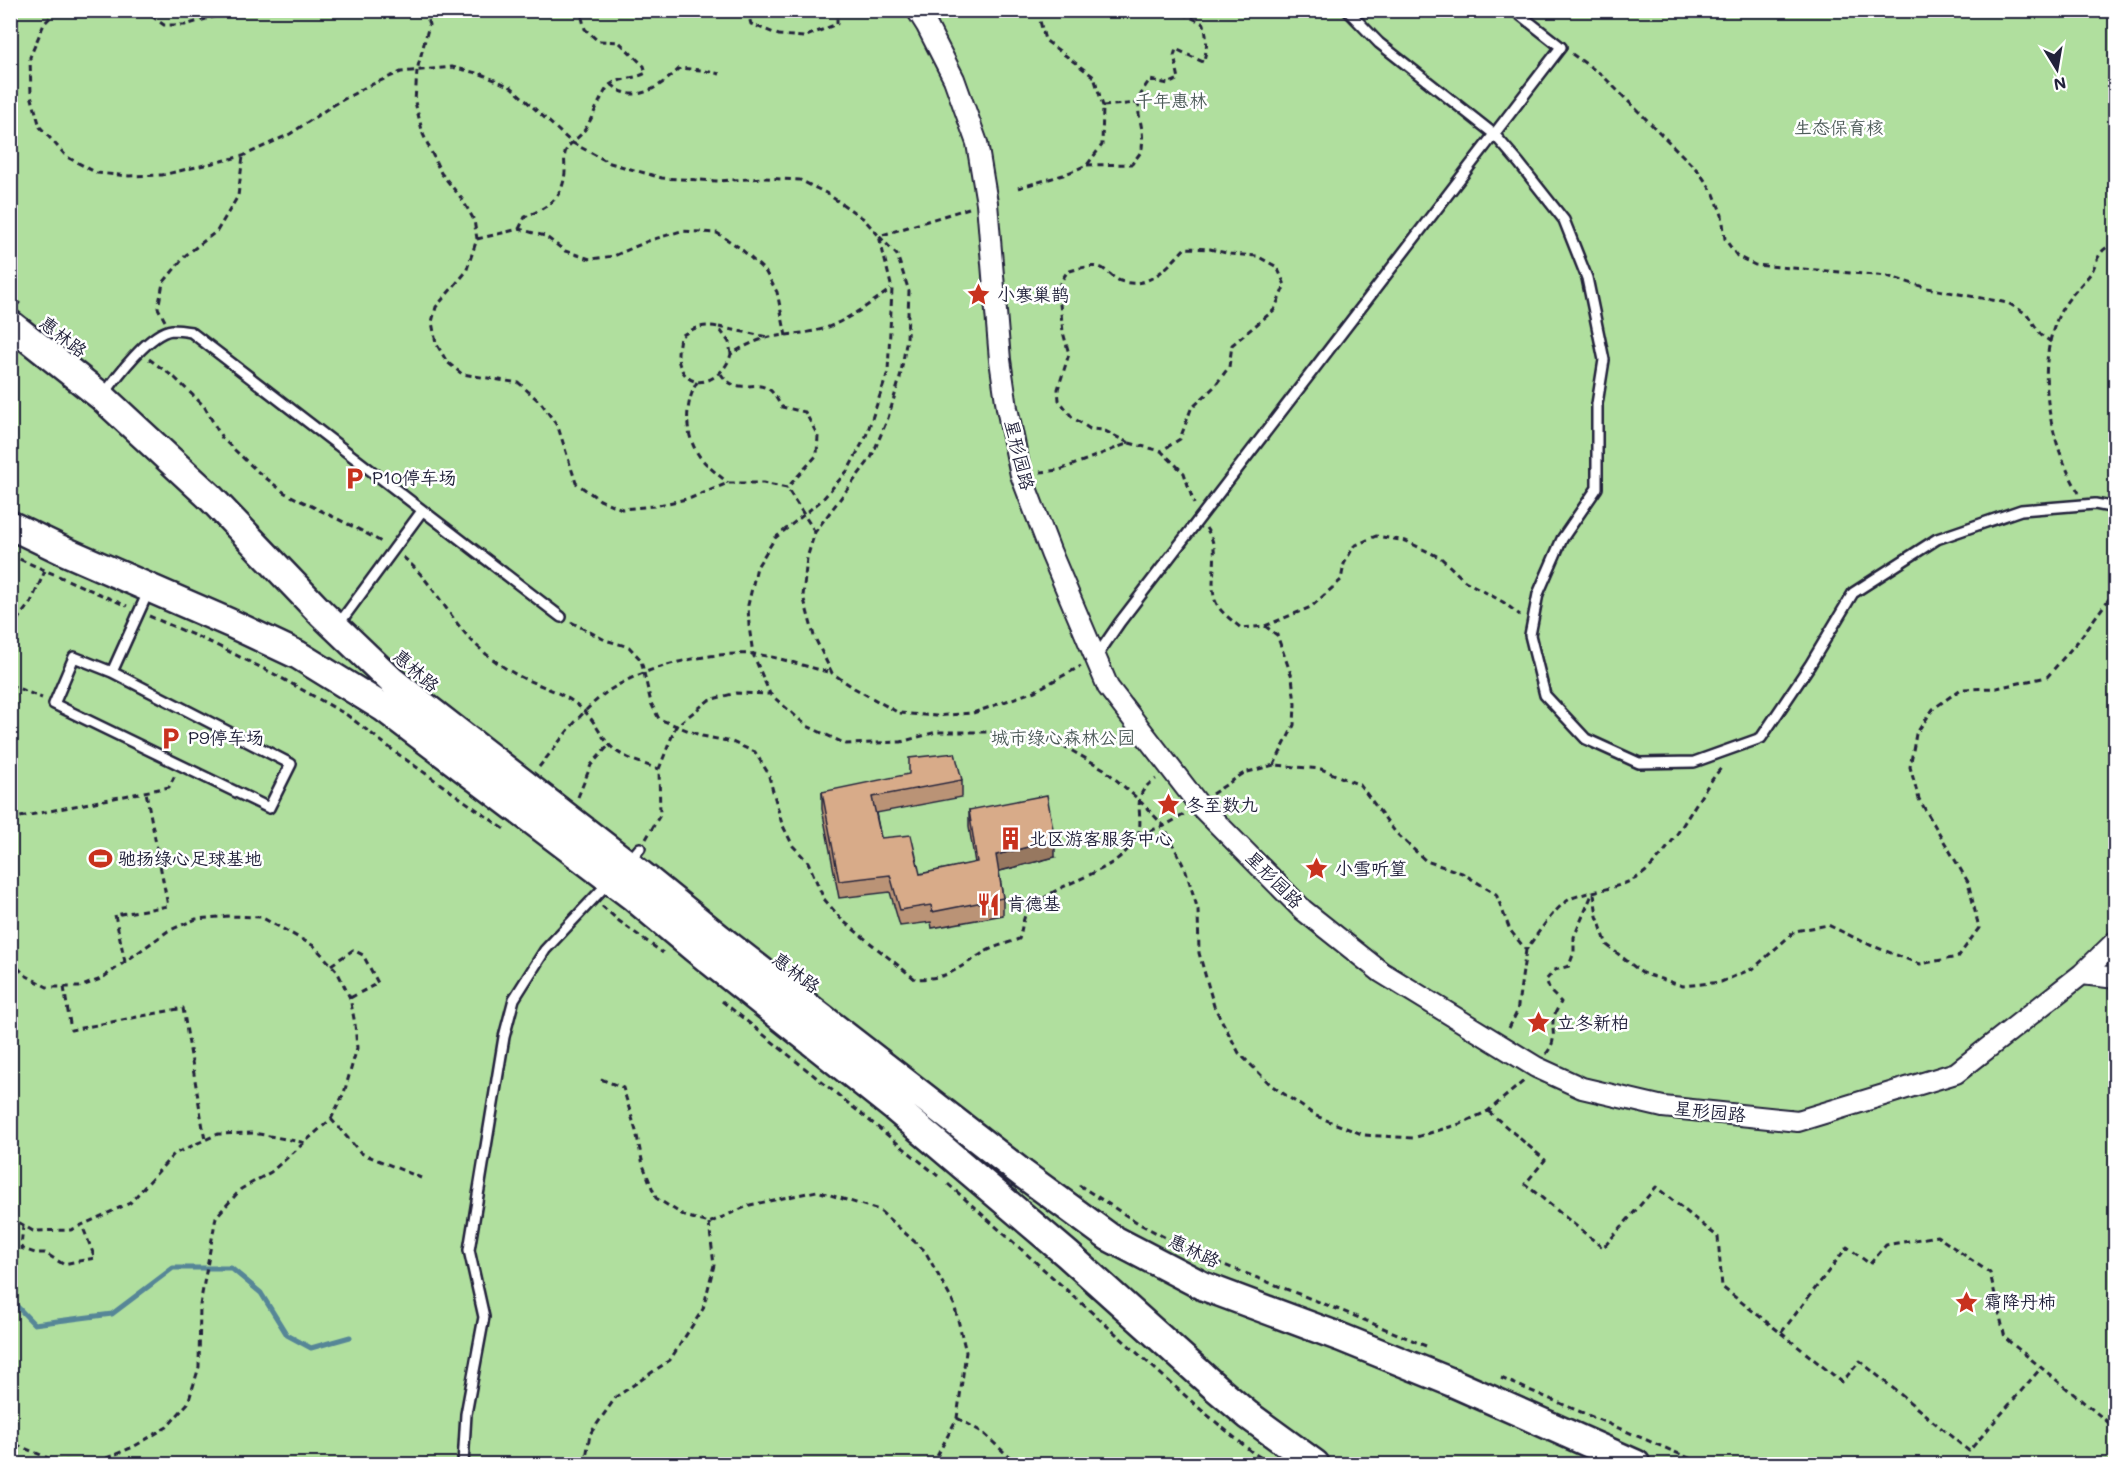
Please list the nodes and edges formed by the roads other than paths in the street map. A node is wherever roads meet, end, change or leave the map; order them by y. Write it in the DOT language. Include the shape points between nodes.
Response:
graph roads {
  1 [pos="917,10"];
  2 [pos="1347,10"];
  3 [pos="1514,10"];
  4 [pos="1494,134"];
  5 [pos="20,317"];
  6 [pos="102,397"];
  7 [pos="2115,508"];
  8 [pos="422,511"];
  9 [pos="10,525"];
  10 [pos="145,600"];
  11 [pos="561,617"];
  12 [pos="336,627"];
  13 [pos="1096,657"];
  14 [pos="111,672"];
  15 [pos="618,873"];
  16 [pos="2115,942"];
  17 [pos="2082,974"];
  18 [pos="2115,978"];
  19 [pos="463,1464"];
  20 [pos="1315,1464"];
  21 [pos="1636,1464"];
  1 -- 13 [label="street, 星形园路" via="958,90 977,143 987,202 1000,360 1021,475"];
  2 -- 4 [label="lane" via="1378,43"];
  3 -- 4 [label="lane" via="1561,47"];
  4 -- 7 [label="lane" via="1564,220 1587,278 1604,360 1597,404 1597,488 1562,539 1538,594 1530,635 1545,695 1586,739 1640,763 1694,762 1761,738 1853,593 1937,539 2021,510 2095,504"];
  4 -- 13 [label="lane"];
  5 -- 6 [label="main road, 惠林路"];
  6 -- 8 [label="lane" via="153,338 170,330 191,332"];
  6 -- 12 [label="main road, 惠林路" via="210,497"];
  8 -- 11 [label="lane"];
  8 -- 12 [label="lane"];
  9 -- 10 [label="main road, 惠林路" via="60,549"];
  10 -- 14 [label="lane"];
  10 -- 15 [label="main road, 惠林路" via="298,655 384,708"];
  12 -- 15 [label="main road, 惠林路" via="393,681"];
  13 -- 17 [label="street, 星形园路" via="1108,687 1199,805 1303,910 1381,972 1536,1067 1582,1088 1663,1107 1798,1121 1956,1073"];
  14 -- 14 [label="lane" via="291,764 269,808 54,704 74,657"];
  15 -- 19 [label="lane" via="545,950 514,999 504,1037 469,1250 484,1317 466,1414"];
  15 -- 20 [label="main road, 惠林路" via="1067,1254 1216,1388"];
  15 -- 21 [label="main road, 惠林路" via="727,945 1109,1237 1203,1286 1450,1382"];
  16 -- 17 [label="street, 星形园路"];
  17 -- 18 [label="street"];
}
